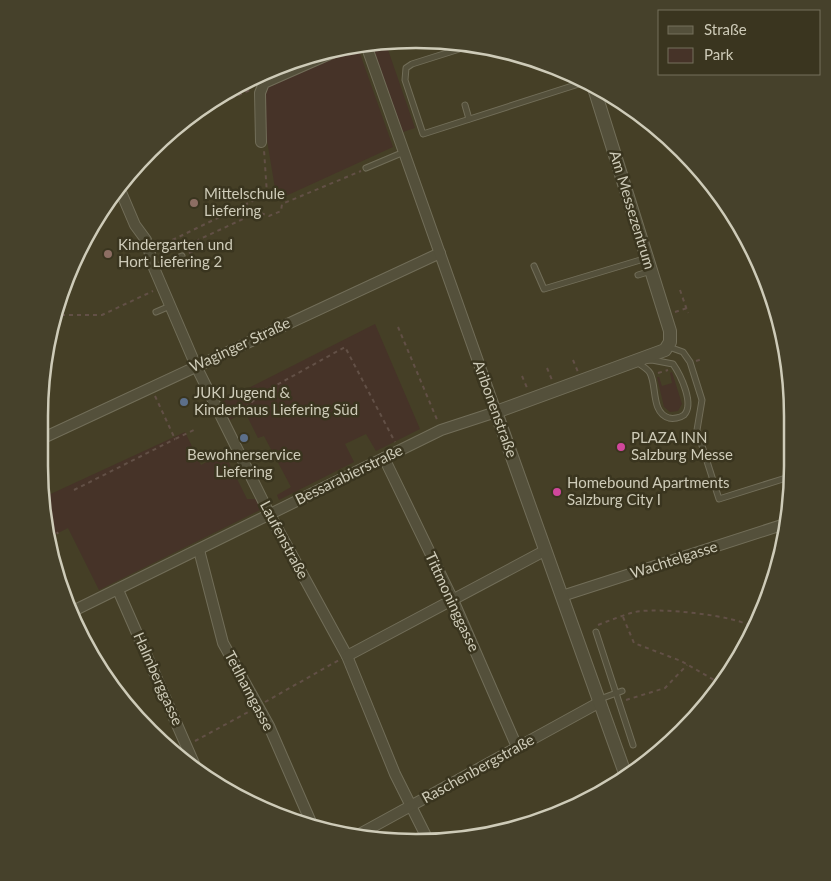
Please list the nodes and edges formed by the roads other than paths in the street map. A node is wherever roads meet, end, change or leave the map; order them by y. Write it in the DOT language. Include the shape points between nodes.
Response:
graph roads {
  1 [pos="456,50"];
  2 [pos="368,51"];
  3 [pos="308,64"];
  4 [pos="577,85"];
  5 [pos="596,95"];
  6 [pos="465,105"];
  7 [pos="469,120"];
  8 [pos="261,142"];
  9 [pos="404,152"];
  10 [pos="366,168"];
  11 [pos="122,194"];
  12 [pos="440,253"];
  13 [pos="182,256"];
  14 [pos="647,258"];
  15 [pos="534,266"];
  16 [pos="154,268"];
  17 [pos="651,271"];
  18 [pos="638,275"];
  19 [pos="170,306"];
  20 [pos="156,312"];
  21 [pos="670,341"];
  22 [pos="635,361"];
  23 [pos="196,366"];
  24 [pos="496,412"];
  25 [pos="48,436"];
  26 [pos="384,458"];
  27 [pos="783,479"];
  28 [pos="270,515"];
  29 [pos="778,526"];
  30 [pos="199,550"];
  31 [pos="546,550"];
  32 [pos="118,590"];
  33 [pos="562,596"];
  34 [pos="453,600"];
  35 [pos="77,609"];
  36 [pos="595,629"];
  37 [pos="346,656"];
  38 [pos="619,692"];
  39 [pos="600,700"];
  40 [pos="633,745"];
  41 [pos="516,747"];
  42 [pos="193,758"];
  43 [pos="623,769"];
  44 [pos="410,806"];
  45 [pos="308,817"];
  46 [pos="367,830"];
  47 [pos="425,834"];
  1 -- 7 [label="lane" via="412,64 406,68 405,80 423,134"];
  2 -- 9 [label="street, Aribonenstraße"];
  3 -- 8 [label="street" via="264,83 260,93"];
  4 -- 7 [label="lane"];
  5 -- 14 [label="street, Am Messezentrum"];
  6 -- 7 [label="lane"];
  9 -- 10 [label="lane"];
  9 -- 12 [label="street, Aribonenstraße"];
  11 -- 16 [label="street, Laufenstraße" via="135,225 146,240"];
  12 -- 23 [label="street, Waginger Straße"];
  12 -- 24 [label="street, Aribonenstraße"];
  13 -- 16 [label="lane"];
  14 -- 15 [label="lane" via="544,289"];
  14 -- 17 [label="street, Am Messezentrum"];
  16 -- 19 [label="street, Laufenstraße"];
  17 -- 18 [label="lane"];
  17 -- 21 [label="street, Am Messezentrum"];
  19 -- 20 [label="lane"];
  19 -- 23 [label="street, Laufenstraße"];
  21 -- 22 [label="street"];
  21 -- 27 [label="lane" via="690,362 702,400 697,430 719,499"];
  22 -- 22 [label="lane" via="650,373 662,414 673,419 683,416 688,408 687,399 673,364 662,360"];
  22 -- 24 [label="street"];
  23 -- 25 [label="street, Waginger Straße"];
  23 -- 28 [label="street, Laufenstraße"];
  24 -- 26 [label="street, Bessarabierstraße" via="441,430"];
  24 -- 31 [label="street, Aribonenstraße"];
  26 -- 28 [label="street, Bessarabierstraße"];
  26 -- 34 [label="street, Tittmoninggasse"];
  28 -- 30 [label="street, Bessarabierstraße"];
  28 -- 37 [label="street, Laufenstraße"];
  29 -- 33 [label="street, Wachtelgasse"];
  30 -- 32 [label="street, Bessarabierstraße"];
  30 -- 45 [label="street, Tetlhamgasse" via="223,643 269,726"];
  31 -- 33 [label="street, Aribonenstraße"];
  31 -- 34 [label="street"];
  32 -- 35 [label="street, Bessarabierstraße"];
  32 -- 42 [label="street, Halmberggasse"];
  33 -- 39 [label="street, Aribonenstraße"];
  34 -- 37 [label="street"];
  34 -- 41 [label="street, Tittmoninggasse"];
  36 -- 38 [label="lane"];
  37 -- 44 [label="street, Laufenstraße"];
  38 -- 39 [label="lane"];
  38 -- 40 [label="lane" via="619,702"];
  39 -- 41 [label="street, Raschenbergstraße"];
  39 -- 43 [label="street, Aribonenstraße"];
  41 -- 44 [label="street, Raschenbergstraße"];
  44 -- 46 [label="street, Raschenbergstraße"];
  44 -- 47 [label="street, Laufenstraße"];
}
